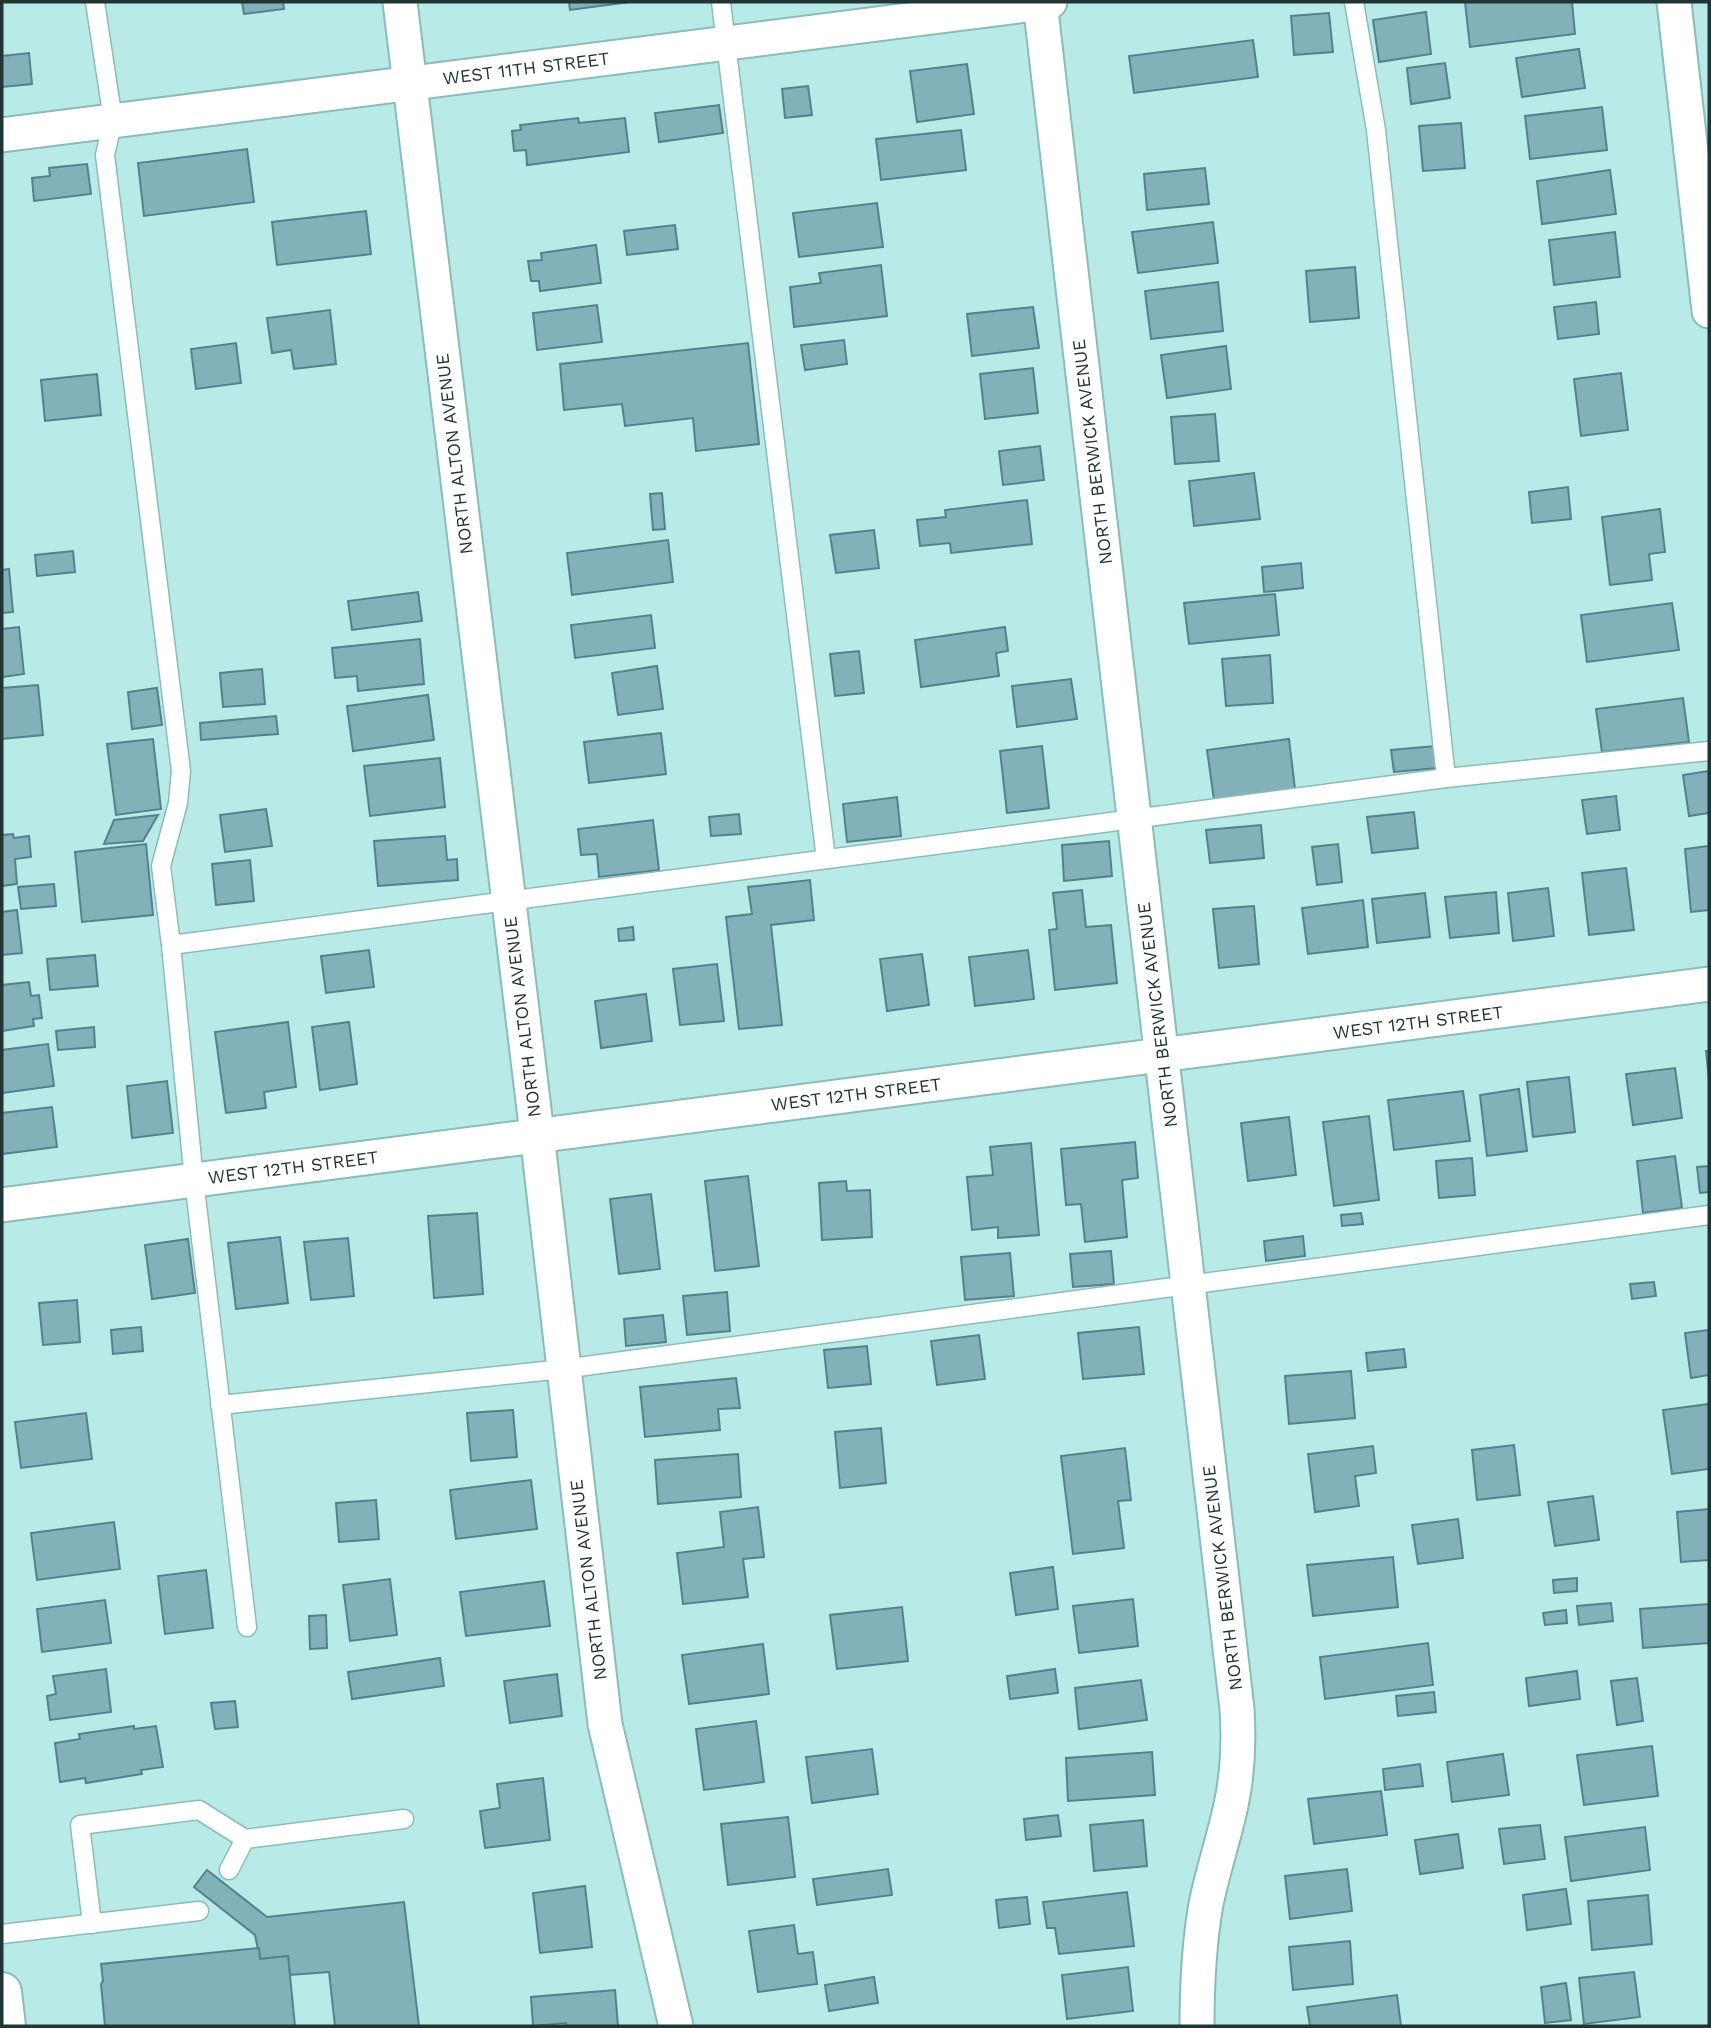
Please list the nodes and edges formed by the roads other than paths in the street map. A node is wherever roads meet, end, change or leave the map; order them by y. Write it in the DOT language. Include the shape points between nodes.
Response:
graph roads {
  1 [pos="95,2"];
  2 [pos="400,2"];
  3 [pos="721,2"];
  4 [pos="1043,2"];
  5 [pos="1354,2"];
  6 [pos="1674,2"];
  7 [pos="726,43"];
  8 [pos="410,83"];
  9 [pos="113,120"];
  10 [pos="2,135"];
  11 [pos="1702,180"];
  12 [pos="1709,311"];
  13 [pos="1709,751"];
  14 [pos="1446,778"];
  15 [pos="1134,818"];
  16 [pos="826,859"];
  17 [pos="508,901"];
  18 [pos="172,945"];
  19 [pos="1709,984"];
  20 [pos="1162,1055"];
  21 [pos="537,1135"];
  22 [pos="194,1180"];
  23 [pos="2,1205"];
  24 [pos="1709,1214"];
  25 [pos="1188,1285"];
  26 [pos="564,1369"];
  27 [pos="220,1405"];
  28 [pos="247,1627"];
  29 [pos="404,1819"];
  30 [pos="245,1839"];
  31 [pos="229,1870"];
  32 [pos="199,1911"];
  33 [pos="92,1924"];
  34 [pos="2,1934"];
  35 [pos="2,1992"];
  36 [pos="6,2026"];
  37 [pos="676,2026"];
  38 [pos="1197,2026"];
  1 -- 9 [label="lane"];
  2 -- 8 [label="street, NORTH ALTON AVENUE"];
  3 -- 7 [label="lane"];
  4 -- 7 [label="street, WEST 11TH STREET"];
  4 -- 15 [label="street, NORTH BERWICK AVENUE"];
  5 -- 14 [label="lane" via="1376,130"];
  6 -- 11 [label="street"];
  7 -- 8 [label="street, WEST 11TH STREET"];
  7 -- 16 [label="lane"];
  8 -- 9 [label="street, WEST 11TH STREET"];
  8 -- 17 [label="street, NORTH ALTON AVENUE"];
  9 -- 10 [label="street, WEST 11TH STREET"];
  9 -- 18 [label="lane" via="105,155 181,771 178,803 161,866"];
  11 -- 12 [label="street"];
  13 -- 14 [label="lane"];
  14 -- 15 [label="lane"];
  15 -- 16 [label="lane"];
  15 -- 20 [label="street, NORTH BERWICK AVENUE"];
  16 -- 17 [label="lane"];
  17 -- 18 [label="lane"];
  17 -- 21 [label="street, NORTH ALTON AVENUE"];
  18 -- 22 [label="lane"];
  19 -- 20 [label="street, WEST 12TH STREET"];
  20 -- 21 [label="street, WEST 12TH STREET"];
  20 -- 25 [label="street, NORTH BERWICK AVENUE"];
  21 -- 22 [label="street, WEST 12TH STREET"];
  21 -- 26 [label="street, NORTH ALTON AVENUE"];
  22 -- 23 [label="street, WEST 12TH STREET"];
  22 -- 27 [label="lane"];
  24 -- 25 [label="lane"];
  25 -- 26 [label="lane"];
  25 -- 38 [label="street, NORTH BERWICK AVENUE" via="1239,1731 1232,1802 1201,1938"];
  26 -- 27 [label="lane"];
  26 -- 37 [label="street, NORTH ALTON AVENUE" via="604,1724"];
  27 -- 28 [label="lane"];
  29 -- 30 [label="lane"];
  30 -- 31 [label="lane"];
  30 -- 33 [label="lane" via="199,1810 80,1825"];
  32 -- 33 [label="lane"];
  33 -- 34 [label="lane"];
  35 -- 36 [label="street"];
}
